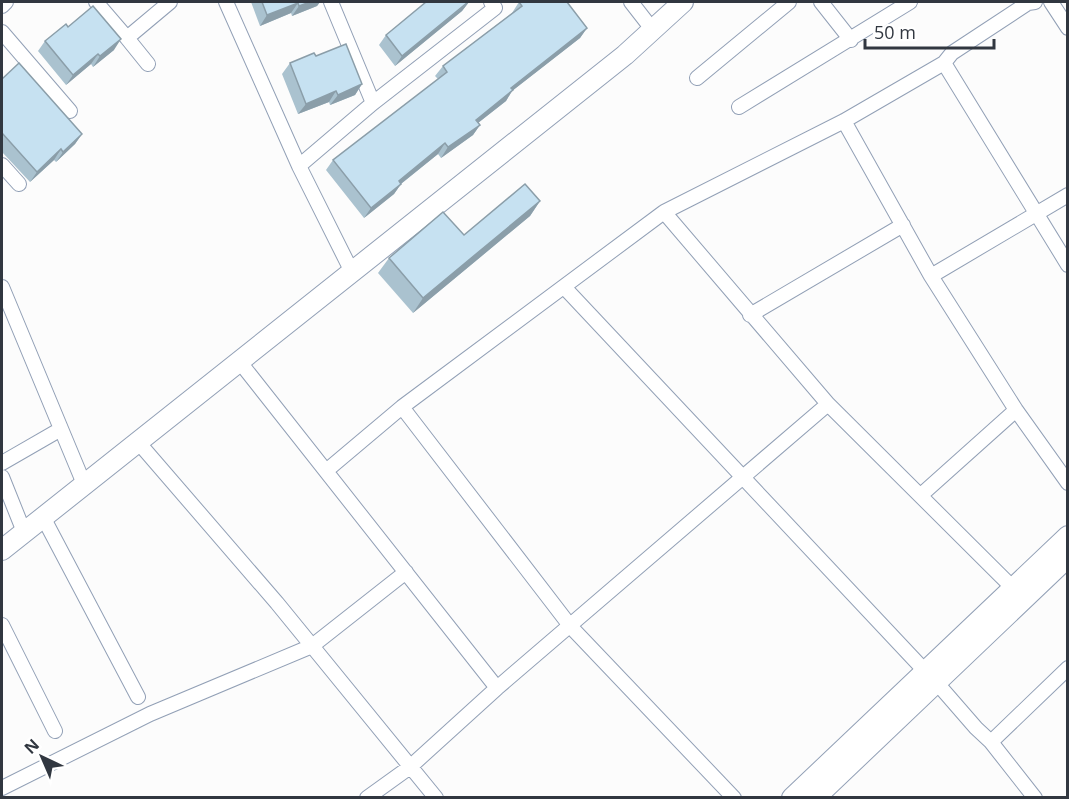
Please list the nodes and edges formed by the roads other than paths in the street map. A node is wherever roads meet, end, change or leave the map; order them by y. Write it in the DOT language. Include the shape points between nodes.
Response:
graph roads {
  1 [pos="6,2"];
  2 [pos="96,2"];
  3 [pos="170,2"];
  4 [pos="226,2"];
  5 [pos="331,2"];
  6 [pos="491,2"];
  7 [pos="631,2"];
  8 [pos="682,2"];
  9 [pos="789,2"];
  10 [pos="821,2"];
  11 [pos="910,2"];
  12 [pos="1035,2"];
  13 [pos="1051,2"];
  14 [pos="2,6"];
  15 [pos="1068,28"];
  16 [pos="652,29"];
  17 [pos="2,32"];
  18 [pos="127,38"];
  19 [pos="851,40"];
  20 [pos="944,63"];
  21 [pos="148,64"];
  22 [pos="696,78"];
  23 [pos="373,103"];
  24 [pos="739,107"];
  25 [pos="70,111"];
  26 [pos="844,121"];
  27 [pos="2,165"];
  28 [pos="299,166"];
  29 [pos="19,184"];
  30 [pos="1068,195"];
  31 [pos="664,212"];
  32 [pos="1036,213"];
  33 [pos="903,225"];
  34 [pos="1068,265"];
  35 [pos="352,272"];
  36 [pos="931,276"];
  37 [pos="2,287"];
  38 [pos="564,287"];
  39 [pos="750,315"];
  40 [pos="239,362"];
  41 [pos="828,404"];
  42 [pos="402,407"];
  43 [pos="1016,410"];
  44 [pos="61,429"];
  45 [pos="138,442"];
  46 [pos="2,463"];
  47 [pos="326,471"];
  48 [pos="2,477"];
  49 [pos="743,477"];
  50 [pos="1068,483"];
  51 [pos="84,484"];
  52 [pos="921,495"];
  53 [pos="43,517"];
  54 [pos="24,532"];
  55 [pos="1068,536"];
  56 [pos="2,550"];
  57 [pos="1068,557"];
  58 [pos="406,572"];
  59 [pos="1013,588"];
  60 [pos="2,625"];
  61 [pos="571,627"];
  62 [pos="312,646"];
  63 [pos="1068,668"];
  64 [pos="931,677"];
  65 [pos="497,688"];
  66 [pos="138,698"];
  67 [pos="55,731"];
  68 [pos="991,742"];
  69 [pos="410,766"];
  70 [pos="2,788"];
  71 [pos="368,798"];
  72 [pos="436,798"];
  73 [pos="734,798"];
  74 [pos="792,798"];
  75 [pos="815,798"];
  76 [pos="1035,798"];
  1 -- 14 [label="street"];
  2 -- 18 [label="street"];
  3 -- 18 [label="street"];
  4 -- 28 [label="street"];
  5 -- 23 [label="street"];
  6 -- 23 [label="street" via="495,8"];
  7 -- 16 [label="street"];
  8 -- 16 [label="street"];
  9 -- 22 [label="street"];
  10 -- 19 [label="street"];
  11 -- 19 [label="street"];
  12 -- 20 [label="street" via="952,53"];
  13 -- 15 [label="street"];
  16 -- 35 [label="street" via="625,55"];
  17 -- 25 [label="street"];
  18 -- 21 [label="street"];
  19 -- 24 [label="street"];
  20 -- 26 [label="street"];
  20 -- 32 [label="street"];
  23 -- 28 [label="street"];
  26 -- 31 [label="street"];
  26 -- 33 [label="street"];
  27 -- 29 [label="street"];
  28 -- 35 [label="street"];
  30 -- 32 [label="street"];
  31 -- 38 [label="street"];
  31 -- 39 [label="street"];
  32 -- 34 [label="street"];
  32 -- 36 [label="street"];
  33 -- 36 [label="street"];
  33 -- 39 [label="street"];
  35 -- 40 [label="street"];
  36 -- 43 [label="street"];
  37 -- 44 [label="street"];
  38 -- 42 [label="street"];
  38 -- 49 [label="street"];
  39 -- 41 [label="street"];
  40 -- 45 [label="street"];
  40 -- 47 [label="street"];
  41 -- 49 [label="street"];
  41 -- 52 [label="street"];
  42 -- 47 [label="street"];
  42 -- 61 [label="street"];
  43 -- 50 [label="street"];
  43 -- 52 [label="street"];
  44 -- 46 [label="street"];
  44 -- 51 [label="street"];
  45 -- 51 [label="street"];
  45 -- 62 [label="street"];
  47 -- 58 [label="street"];
  48 -- 54 [label="street"];
  49 -- 61 [label="street"];
  49 -- 64 [label="street"];
  51 -- 53 [label="street"];
  52 -- 59 [label="street"];
  53 -- 54 [label="street"];
  53 -- 66 [label="street"];
  54 -- 56 [label="street"];
  55 -- 59 [label="street"];
  57 -- 64 [label="street"];
  58 -- 62 [label="street"];
  58 -- 65 [label="street"];
  59 -- 64 [label="street"];
  60 -- 67 [label="street"];
  61 -- 65 [label="street"];
  61 -- 73 [label="street"];
  62 -- 69 [label="street"];
  62 -- 70 [label="street" via="150,714"];
  63 -- 68 [label="street"];
  64 -- 68 [label="street"];
  64 -- 74 [label="street"];
  64 -- 75 [label="street"];
  65 -- 69 [label="street"];
  68 -- 76 [label="street"];
  69 -- 71 [label="street"];
  69 -- 72 [label="street"];
}
